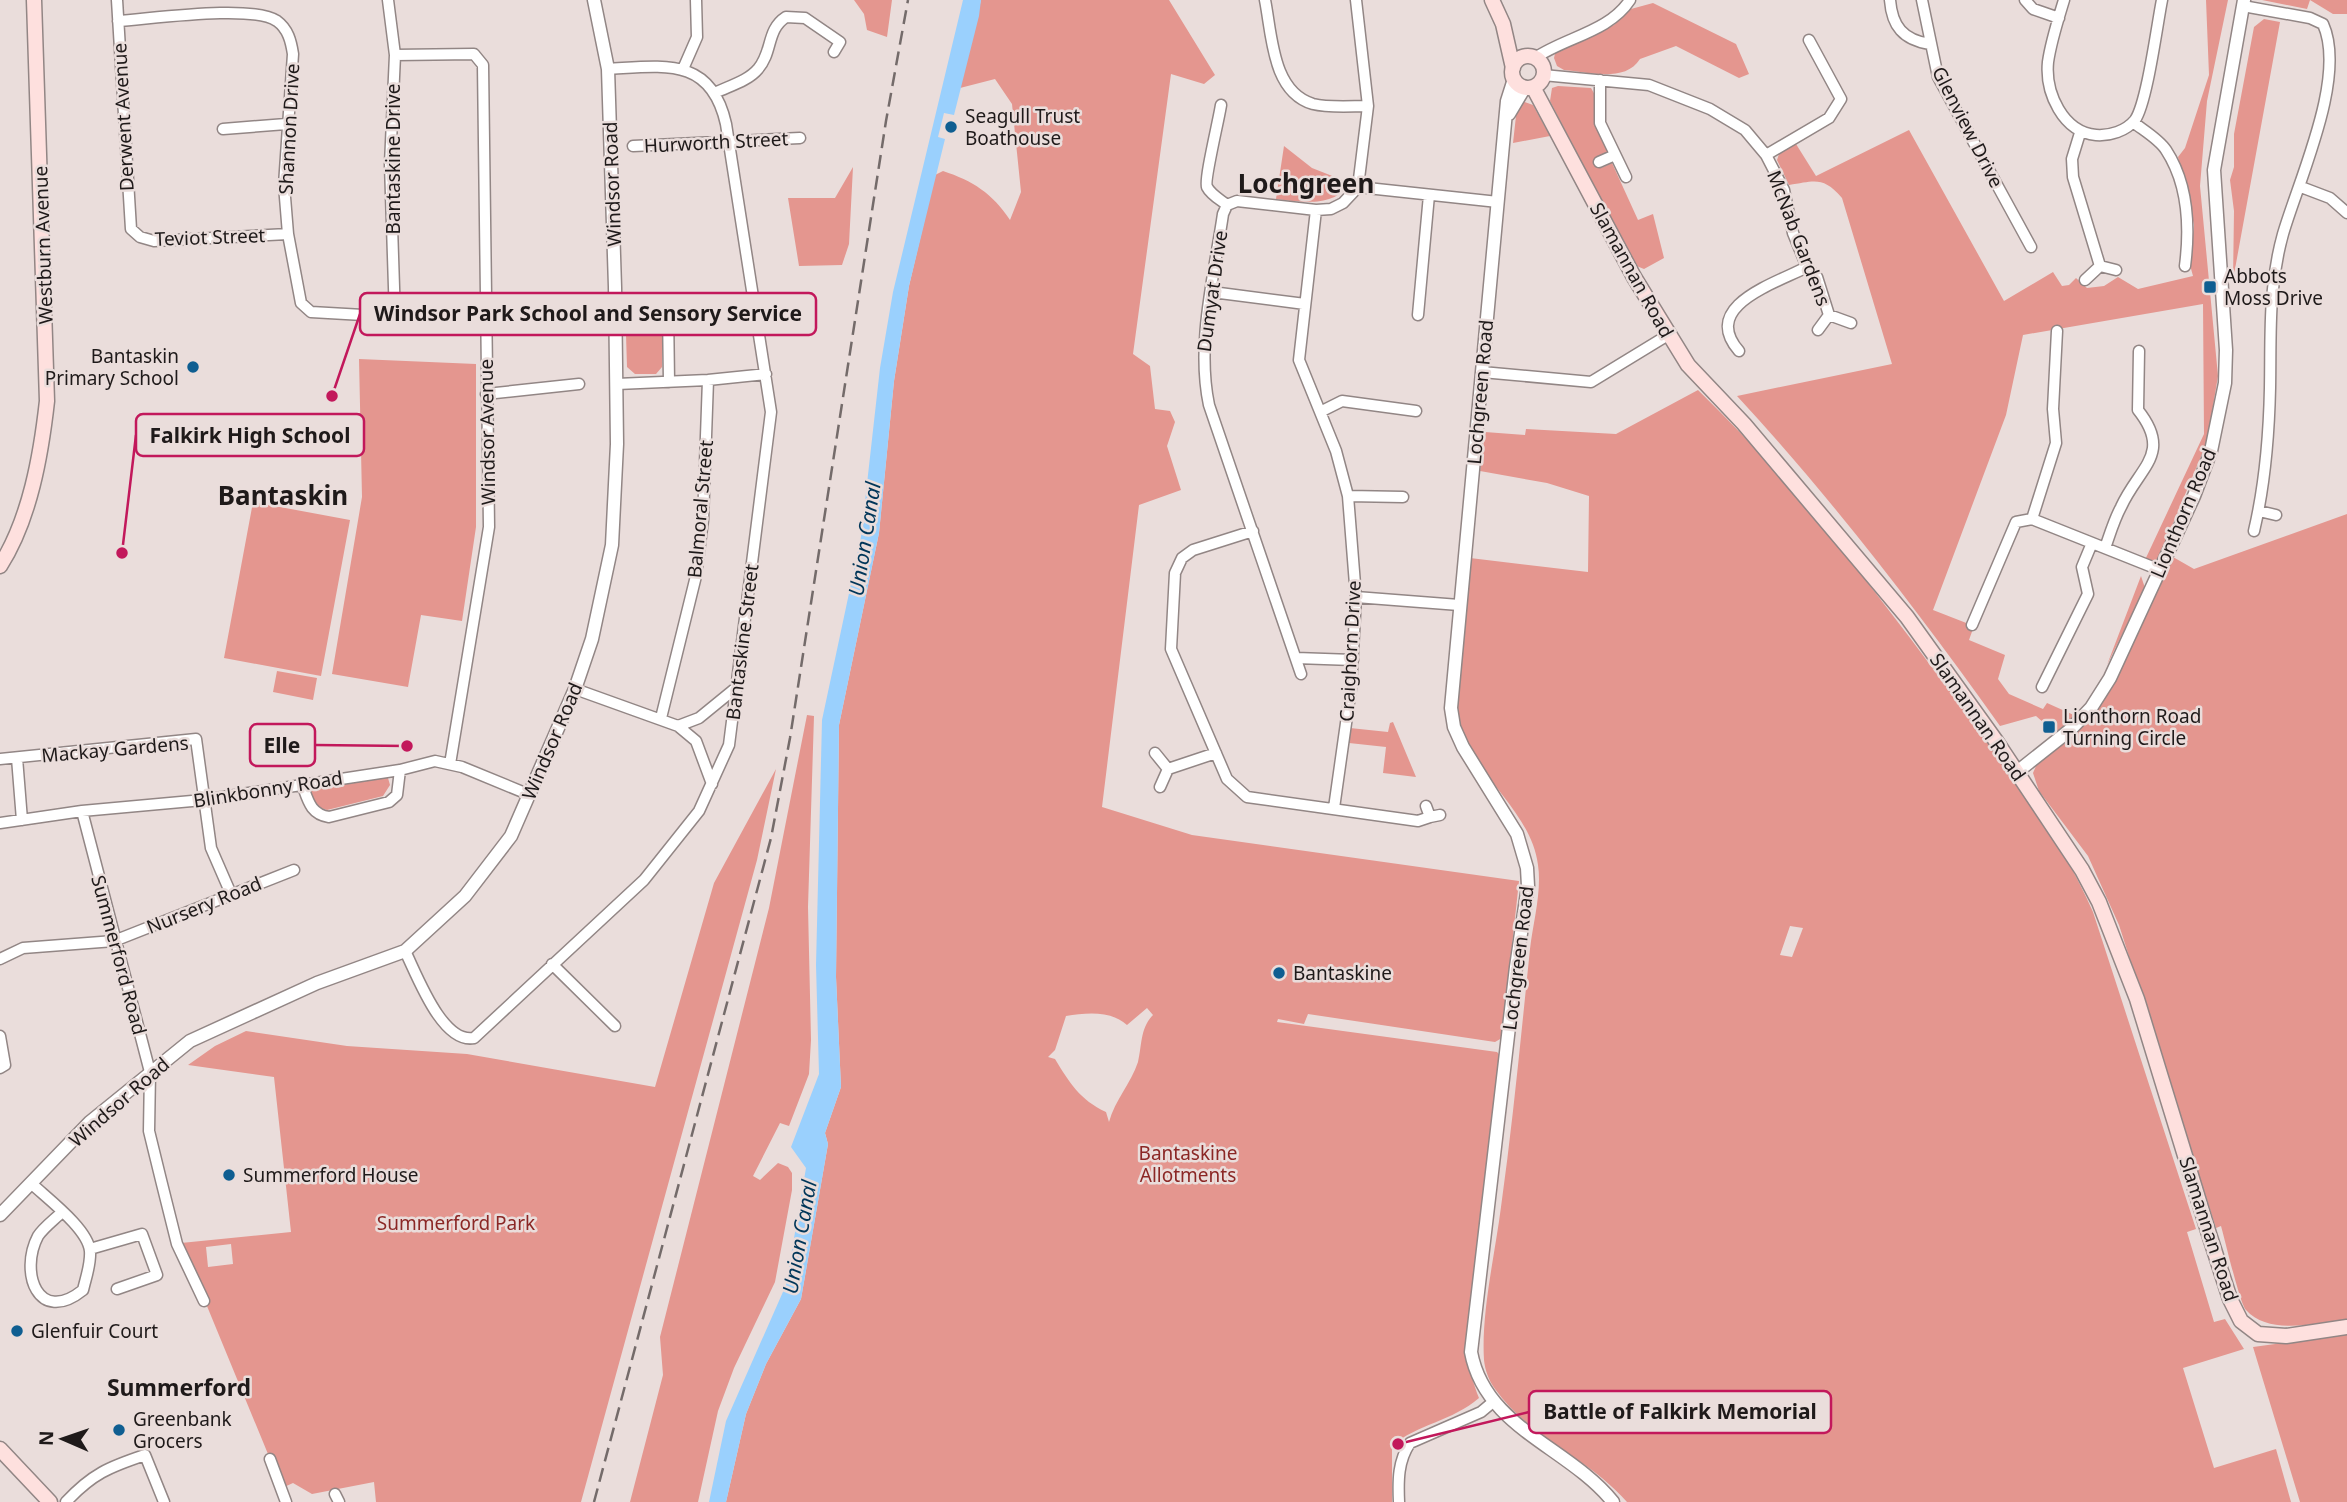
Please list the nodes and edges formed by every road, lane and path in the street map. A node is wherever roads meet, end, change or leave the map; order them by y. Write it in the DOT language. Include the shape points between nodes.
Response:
graph roads {
  1 [pos="34,0"];
  2 [pos="117,0"];
  3 [pos="388,0"];
  4 [pos="594,0"];
  5 [pos="696,0"];
  6 [pos="1265,0"];
  7 [pos="1356,0"];
  8 [pos="1492,0"];
  9 [pos="1630,0"];
  10 [pos="1890,0"];
  11 [pos="1922,0"];
  12 [pos="2025,0"];
  13 [pos="2064,0"];
  14 [pos="2162,0"];
  15 [pos="2243,3"];
  16 [pos="2059,18"];
  17 [pos="118,20"];
  18 [pos="1503,24"];
  19 [pos="1809,40"];
  20 [pos="1930,44"];
  21 [pos="834,52"];
  22 [pos="395,55"];
  23 [pos="1532,57"];
  24 [pos="608,69"];
  25 [pos="683,69"];
  26 [pos="1543,75"];
  27 [pos="1521,80"];
  28 [pos="1600,80"];
  29 [pos="715,93"];
  30 [pos="1221,105"];
  31 [pos="1368,106"];
  32 [pos="2133,122"];
  33 [pos="286,124"];
  34 [pos="223,129"];
  35 [pos="2080,132"];
  36 [pos="800,138"];
  37 [pos="727,141"];
  38 [pos="633,146"];
  39 [pos="1615,155"];
  40 [pos="1766,155"];
  41 [pos="1599,162"];
  42 [pos="1626,177"];
  43 [pos="1358,187"];
  44 [pos="2301,187"];
  45 [pos="1429,195"];
  46 [pos="1498,202"];
  47 [pos="1227,205"];
  48 [pos="1316,210"];
  49 [pos="2347,213"];
  50 [pos="134,233"];
  51 [pos="288,234"];
  52 [pos="2031,247"];
  53 [pos="2100,266"];
  54 [pos="2185,266"];
  55 [pos="1807,267"];
  56 [pos="2116,270"];
  57 [pos="2085,280"];
  58 [pos="1212,292"];
  59 [pos="1305,304"];
  60 [pos="667,310"];
  61 [pos="1418,316"];
  62 [pos="1829,316"];
  63 [pos="395,318"];
  64 [pos="485,322"];
  65 [pos="1850,323"];
  66 [pos="1818,330"];
  67 [pos="2057,331"];
  68 [pos="1668,335"];
  69 [pos="1740,351"];
  70 [pos="2139,351"];
  71 [pos="1482,372"];
  72 [pos="766,374"];
  73 [pos="2042,374"];
  74 [pos="2056,374"];
  75 [pos="708,380"];
  76 [pos="669,382"];
  77 [pos="579,384"];
  78 [pos="617,384"];
  79 [pos="486,394"];
  80 [pos="1322,411"];
  81 [pos="1416,411"];
  82 [pos="1348,496"];
  83 [pos="1403,497"];
  84 [pos="2259,511"];
  85 [pos="2276,515"];
  86 [pos="2032,519"];
  87 [pos="1253,531"];
  88 [pos="2254,531"];
  89 [pos="2092,543"];
  90 [pos="2105,548"];
  91 [pos="0,566"];
  92 [pos="2160,570"];
  93 [pos="1356,597"];
  94 [pos="1459,606"];
  95 [pos="1972,625"];
  96 [pos="1296,658"];
  97 [pos="1353,660"];
  98 [pos="1301,674"];
  99 [pos="737,687"];
  100 [pos="2042,687"];
  101 [pos="575,689"];
  102 [pos="661,718"];
  103 [pos="678,726"];
  104 [pos="1155,753"];
  105 [pos="1216,753"];
  106 [pos="17,758"];
  107 [pos="0,760"];
  108 [pos="450,764"];
  109 [pos="1168,769"];
  110 [pos="400,770"];
  111 [pos="2018,772"];
  112 [pos="302,784"];
  113 [pos="712,784"];
  114 [pos="1160,787"];
  115 [pos="530,795"];
  116 [pos="203,800"];
  117 [pos="1334,808"];
  118 [pos="82,811"];
  119 [pos="1432,813"];
  120 [pos="22,820"];
  121 [pos="0,823"];
  122 [pos="294,870"];
  123 [pos="231,894"];
  124 [pos="114,942"];
  125 [pos="405,951"];
  126 [pos="0,959"];
  127 [pos="552,964"];
  128 [pos="615,1027"];
  129 [pos="0,1036"];
  130 [pos="0,1068"];
  131 [pos="150,1072"];
  132 [pos="32,1184"];
  133 [pos="62,1212"];
  134 [pos="0,1215"];
  135 [pos="90,1249"];
  136 [pos="117,1289"];
  137 [pos="204,1301"];
  138 [pos="2347,1327"];
  139 [pos="1493,1402"];
  140 [pos="0,1449"];
  141 [pos="270,1459"];
  142 [pos="72,1500"];
  143 [pos="50,1502"];
  144 [pos="164,1502"];
  145 [pos="286,1502"];
  146 [pos="1399,1502"];
  147 [pos="1613,1502"];
  1 -- 91 [label="main road, Westburn Avenue" via="47,401 41,448"];
  2 -- 17 [label="street, Derwent Avenue"];
  3 -- 22 [label="street, Bantaskine Drive"];
  4 -- 24 [label="street, Windsor Road"];
  5 -- 25 [label="street" via="697,37"];
  6 -- 31 [label="street" via="1280,72 1293,93 1315,104"];
  7 -- 31 [label="street"];
  8 -- 18 [label="main road, Slamannan Road"];
  9 -- 23 [label="street" via="1602,26"];
  10 -- 20 [label="street" via="1897,28 1907,38"];
  11 -- 20 [label="street, Glenview Drive"];
  12 -- 16 [label="street" via="2033,9"];
  13 -- 16 [label="street"];
  14 -- 32 [label="street" via="2139,113"];
  15 -- 44 [label="street" via="2310,18 2323,24 2329,35 2333,66"];
  15 -- 92 [label="street, Lionthorn Road" via="2214,170 2226,350 2221,409 2211,451"];
  16 -- 35 [label="street" via="2048,66 2051,88 2062,115"];
  17 -- 33 [label="street, Shannon Drive" via="246,13 278,22 290,37 293,54"];
  17 -- 50 [label="street, Derwent Avenue" via="128,223"];
  18 -- 23 [label="main road, Slamannan Road"];
  18 -- 27 [label="main road, Slamannan Road"];
  19 -- 40 [label="street" via="1841,99 1829,118"];
  20 -- 52 [label="street, Glenview Drive" via="1938,77"];
  21 -- 29 [label="street" via="841,42 805,18 786,17 771,33 757,70"];
  22 -- 63 [label="street, Bantaskine Drive" via="390,164"];
  22 -- 64 [label="street, Windsor Avenue" via="474,54 483,65"];
  23 -- 26 [label="main road, Slamannan Road" via="1542,65"];
  23 -- 27 [label="main road" via="1518,59"];
  24 -- 25 [label="street"];
  24 -- 78 [label="street, Windsor Road"];
  25 -- 29 [label="street"];
  26 -- 27 [label="main road"];
  26 -- 28 [label="street, McNab Gardens"];
  27 -- 46 [label="street, Lochgreen Road" via="1506,120"];
  27 -- 68 [label="main road, Slamannan Road"];
  28 -- 39 [label="street" via="1600,123"];
  28 -- 40 [label="street, McNab Gardens" via="1649,85 1710,109 1745,130"];
  29 -- 37 [label="street, Bantaskine Street"];
  30 -- 47 [label="street" via="1205,182 1208,191"];
  31 -- 43 [label="street"];
  32 -- 35 [label="street" via="2107,135"];
  32 -- 54 [label="street" via="2166,149 2183,190 2190,229"];
  33 -- 34 [label="street"];
  33 -- 51 [label="street, Shannon Drive"];
  35 -- 53 [label="street" via="2072,159 2073,177"];
  36 -- 37 [label="street, Hurworth Street"];
  37 -- 38 [label="street, Hurworth Street"];
  37 -- 72 [label="street, Bantaskine Street"];
  39 -- 41 [label="street"];
  39 -- 42 [label="street"];
  40 -- 55 [label="street, McNab Gardens" via="1784,190 1793,233"];
  43 -- 45 [label="street"];
  43 -- 48 [label="street, Dumyat Drive" via="1331,209"];
  44 -- 49 [label="street" via="2330,198"];
  44 -- 84 [label="street" via="2272,277 2270,388"];
  45 -- 46 [label="street"];
  45 -- 61 [label="street"];
  46 -- 71 [label="street, Lochgreen Road"];
  47 -- 48 [label="street, Dumyat Drive" via="1237,201"];
  47 -- 58 [label="street, Dumyat Drive"];
  48 -- 59 [label="street, Craighorn Drive"];
  50 -- 51 [label="street, Teviot Street" via="154,241"];
  51 -- 63 [label="street, Shannon Drive" via="301,303 312,312"];
  53 -- 56 [label="street"];
  53 -- 57 [label="street"];
  55 -- 62 [label="street, McNab Gardens" via="1817,277"];
  55 -- 69 [label="street" via="1731,310 1726,329"];
  58 -- 59 [label="street"];
  58 -- 87 [label="street, Dumyat Drive" via="1203,378"];
  59 -- 80 [label="street, Craighorn Drive" via="1299,360"];
  60 -- 76 [label="street"];
  62 -- 65 [label="street, McNab Gardens"];
  62 -- 66 [label="street, McNab Gardens"];
  63 -- 64 [label="street"];
  64 -- 79 [label="street, Windsor Avenue"];
  67 -- 74 [label="street"];
  68 -- 71 [label="street" via="1591,382"];
  68 -- 111 [label="main road, Slamannan Road" via="1688,365 1744,424 1907,617"];
  70 -- 90 [label="street" via="2138,410 2153,429 2153,450 2122,504"];
  71 -- 94 [label="street, Lochgreen Road"];
  72 -- 75 [label="street"];
  72 -- 99 [label="street, Bantaskine Street" via="771,412"];
  73 -- 74 [label="street"];
  74 -- 86 [label="street" via="2056,443"];
  75 -- 76 [label="street"];
  75 -- 102 [label="street, Balmoral Street" via="703,520 696,576"];
  76 -- 78 [label="street"];
  77 -- 79 [label="street"];
  78 -- 101 [label="street, Windsor Road" via="612,545 592,639"];
  79 -- 108 [label="street, Windsor Avenue" via="489,527"];
  80 -- 81 [label="street" via="1342,401"];
  80 -- 82 [label="street, Craighorn Drive"];
  82 -- 83 [label="street"];
  82 -- 93 [label="street, Craighorn Drive"];
  84 -- 85 [label="street"];
  84 -- 88 [label="street"];
  86 -- 89 [label="street"];
  86 -- 95 [label="street" via="2016,522"];
  87 -- 96 [label="street, Dumyat Drive"];
  87 -- 105 [label="street" via="1194,550 1182,558 1175,573 1171,649"];
  89 -- 90 [label="street"];
  89 -- 100 [label="street" via="2082,567 2088,594"];
  90 -- 92 [label="street"];
  92 -- 111 [label="street, Lionthorn Road" via="2110,678 2091,708"];
  93 -- 94 [label="street"];
  93 -- 97 [label="street, Craighorn Drive"];
  94 -- 139 [label="street, Lochgreen Road" via="1451,708 1454,727 1517,834 1528,886 1472,1322 1476,1376"];
  96 -- 97 [label="street"];
  96 -- 98 [label="street, Dumyat Drive"];
  97 -- 117 [label="street, Craighorn Drive"];
  99 -- 103 [label="street" via="699,718"];
  99 -- 113 [label="street, Bantaskine Street" via="729,746"];
  101 -- 102 [label="street"];
  101 -- 115 [label="street, Windsor Road"];
  102 -- 103 [label="street"];
  103 -- 113 [label="street" via="696,741"];
  104 -- 109 [label="street"];
  105 -- 109 [label="street"];
  105 -- 117 [label="street" via="1227,779 1247,797"];
  106 -- 107 [label="street, Mackay Gardens"];
  106 -- 116 [label="street, Mackay Gardens" via="196,739"];
  106 -- 120 [label="street, Mackay Gardens"];
  108 -- 110 [label="street, Blinkbonny Road" via="435,761"];
  108 -- 115 [label="street, Blinkbonny Road"];
  109 -- 114 [label="street"];
  110 -- 112 [label="street, Blinkbonny Road"];
  110 -- 112 [label="street" via="397,795 388,802 329,817 311,809"];
  111 -- 138 [label="main road, Slamannan Road" via="2099,902 2137,999 2213,1247 2241,1321 2259,1334 2286,1336"];
  112 -- 116 [label="street, Blinkbonny Road"];
  113 -- 127 [label="street, Bantaskine Street" via="699,811 644,880"];
  115 -- 125 [label="street, Windsor Road" via="511,836 489,867 456,905"];
  116 -- 118 [label="street, Blinkbonny Road"];
  116 -- 123 [label="street" via="211,848"];
  117 -- 119 [label="street" via="1418,821"];
  118 -- 120 [label="street, Blinkbonny Road"];
  118 -- 124 [label="street, Summerford Road"];
  120 -- 121 [label="street, Blinkbonny Road"];
  122 -- 123 [label="street, Nursery Road"];
  123 -- 124 [label="street, Nursery Road"];
  124 -- 126 [label="street, Nursery Road" via="23,948"];
  124 -- 131 [label="street, Summerford Road"];
  125 -- 127 [label="street, Bantaskine Street" via="432,1007 452,1033 466,1040 474,1038"];
  125 -- 131 [label="street, Windsor Road" via="317,983 191,1041"];
  127 -- 128 [label="street"];
  129 -- 130 [label="street" via="5,1065"];
  131 -- 132 [label="street, Windsor Road" via="90,1122"];
  131 -- 137 [label="street, Summerford Road" via="149,1131 177,1244"];
  132 -- 133 [label="street"];
  132 -- 134 [label="street, Windsor Road"];
  133 -- 135 [label="street" via="84,1234"];
  133 -- 135 [label="street" via="35,1244 33,1287 42,1299 55,1304 71,1300 83,1290"];
  135 -- 136 [label="street" via="142,1234 163,1274"];
  139 -- 146 [label="street" via="1410,1443 1399,1469"];
  139 -- 147 [label="street, Lochgreen Road"];
  140 -- 143 [label="main road"];
  141 -- 145 [label="street"];
  142 -- 144 [label="street" via="102,1470 145,1455"];
}
